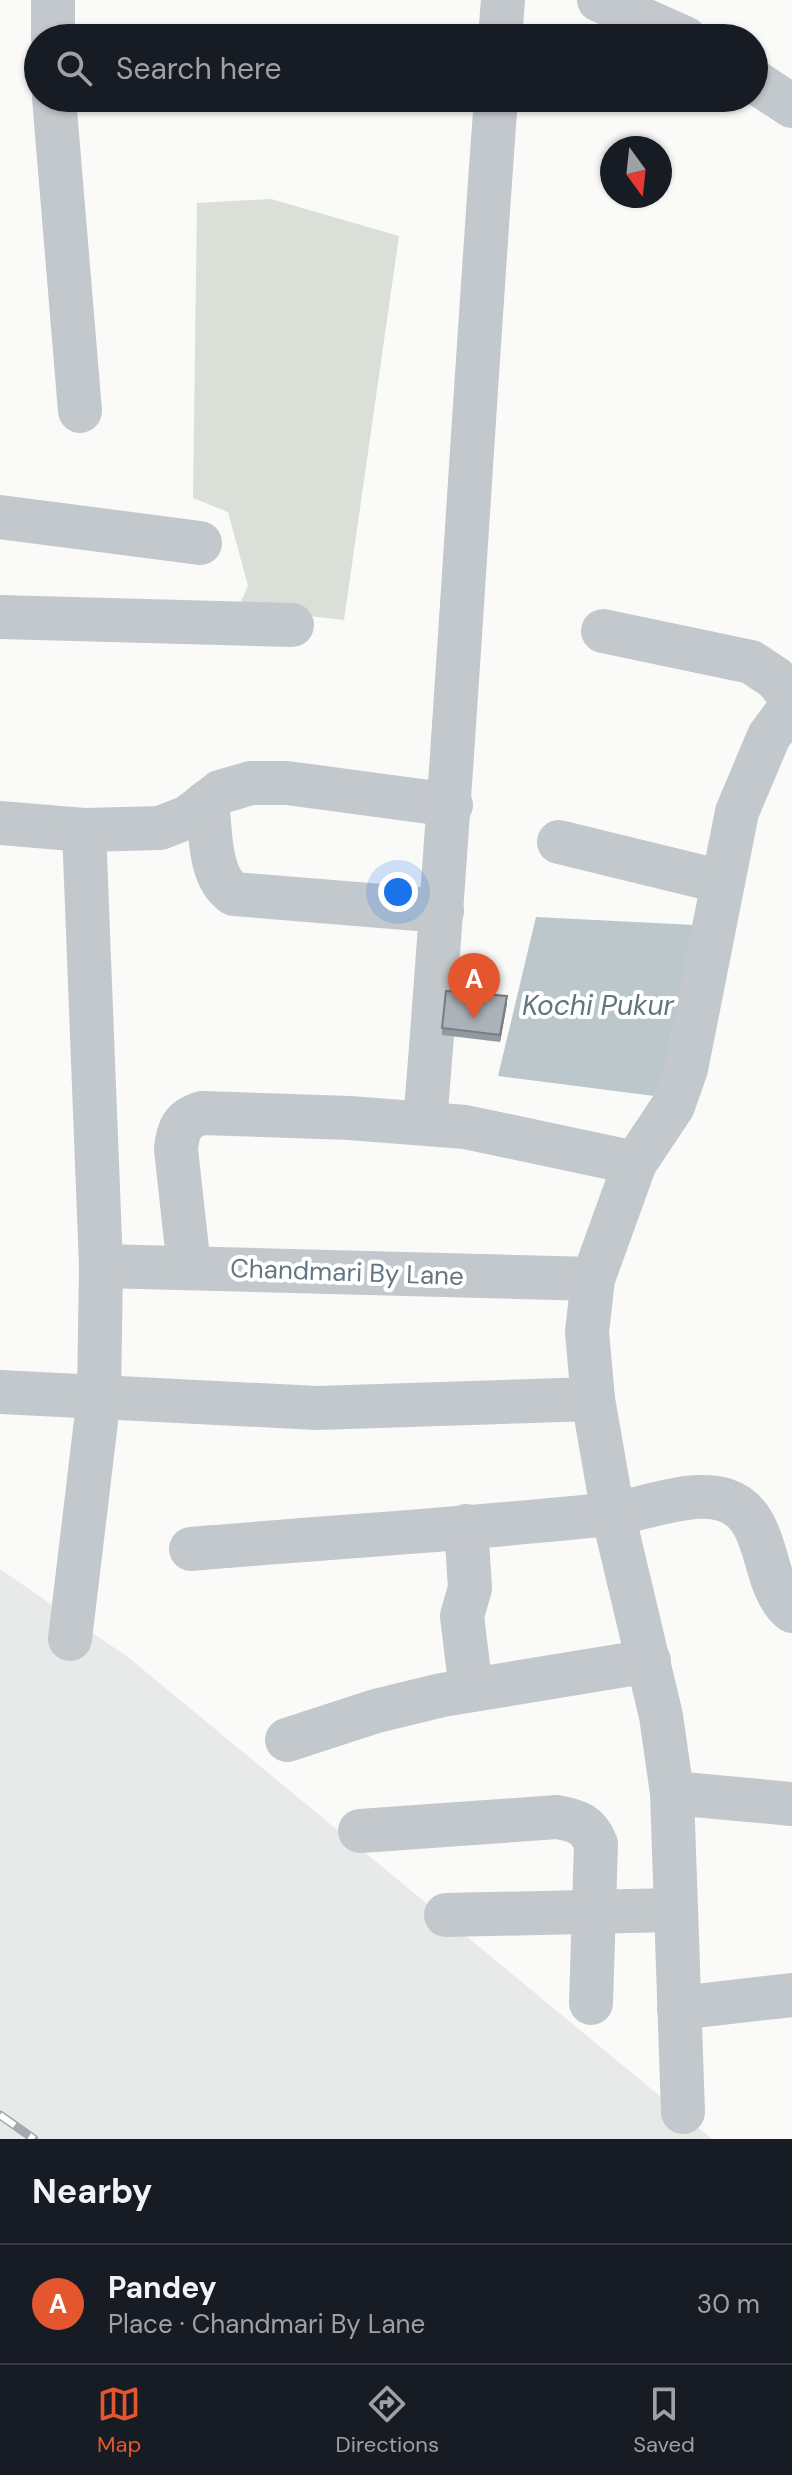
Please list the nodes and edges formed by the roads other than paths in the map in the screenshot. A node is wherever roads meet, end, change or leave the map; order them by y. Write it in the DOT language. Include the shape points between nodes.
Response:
graph roads {
  1 [pos="53,0"];
  2 [pos="503,0"];
  3 [pos="599,0"];
  4 [pos="53,24"];
  5 [pos="501,24"];
  6 [pos="653,24"];
  7 [pos="768,90"];
  8 [pos="792,106"];
  9 [pos="55,112"];
  10 [pos="495,112"];
  11 [pos="80,411"];
  12 [pos="0,517"];
  13 [pos="200,543"];
  14 [pos="0,617"];
  15 [pos="292,625"];
  16 [pos="603,631"];
  17 [pos="792,698"];
  18 [pos="792,705"];
  19 [pos="207,802"];
  20 [pos="451,805"];
  21 [pos="0,823"];
  22 [pos="84,830"];
  23 [pos="559,842"];
  24 [pos="723,882"];
  25 [pos="442,911"];
  26 [pos="425,1123"];
  27 [pos="635,1163"];
  28 [pos="101,1266"];
  29 [pos="189,1268"];
  30 [pos="593,1279"];
  31 [pos="0,1392"];
  32 [pos="99,1396"];
  33 [pos="593,1399"];
  34 [pos="613,1514"];
  35 [pos="466,1526"];
  36 [pos="191,1549"];
  37 [pos="792,1611"];
  38 [pos="70,1639"];
  39 [pos="649,1661"];
  40 [pos="471,1690"];
  41 [pos="287,1740"];
  42 [pos="672,1793"];
  43 [pos="792,1804"];
  44 [pos="360,1831"];
  45 [pos="674,1910"];
  46 [pos="595,1912"];
  47 [pos="446,1915"];
  48 [pos="792,1995"];
  49 [pos="591,2003"];
  50 [pos="679,2008"];
  51 [pos="683,2112"];
  1 -- 4 [label="street"];
  2 -- 5 [label="street"];
  3 -- 6 [label="street"];
  7 -- 8 [label="street"];
  9 -- 11 [label="street"];
  10 -- 20 [label="street" via="462,558"];
  12 -- 13 [label="street"];
  14 -- 15 [label="street"];
  16 -- 17 [label="street" via="751,662"];
  18 -- 24 [label="street" via="769,736 737,812"];
  19 -- 20 [label="street" via="220,792 251,783 287,783"];
  19 -- 22 [label="street" via="160,828"];
  19 -- 25 [label="street" via="218,874 223,887 234,894"];
  20 -- 25 [label="street"];
  21 -- 22 [label="street"];
  22 -- 28 [label="street"];
  23 -- 24 [label="street"];
  24 -- 27 [label="street" via="686,1069 673,1106"];
  25 -- 26 [label="street"];
  26 -- 27 [label="street" via="534,1139"];
  26 -- 29 [label="street" via="202,1113 187,1118 178,1130 176,1149"];
  27 -- 30 [label="street"];
  28 -- 29 [label="street, Chandmari By Lane"];
  28 -- 32 [label="street"];
  29 -- 30 [label="street, Chandmari By Lane"];
  30 -- 33 [label="street" via="587,1332"];
  31 -- 32 [label="street"];
  32 -- 33 [label="street" via="317,1408"];
  32 -- 38 [label="street"];
  33 -- 34 [label="street"];
  34 -- 35 [label="street"];
  34 -- 37 [label="street" via="694,1499 725,1500 750,1518 782,1600"];
  34 -- 39 [label="street"];
  35 -- 36 [label="street"];
  35 -- 40 [label="street" via="471,1577 462,1616"];
  39 -- 40 [label="street"];
  39 -- 42 [label="street"];
  40 -- 41 [label="street" via="376,1711"];
  42 -- 43 [label="street"];
  42 -- 45 [label="street"];
  44 -- 46 [label="street" via="557,1817 577,1821 590,1830 596,1844"];
  45 -- 46 [label="street"];
  45 -- 50 [label="street"];
  46 -- 47 [label="street"];
  46 -- 49 [label="street"];
  48 -- 50 [label="street"];
  50 -- 51 [label="street"];
}
